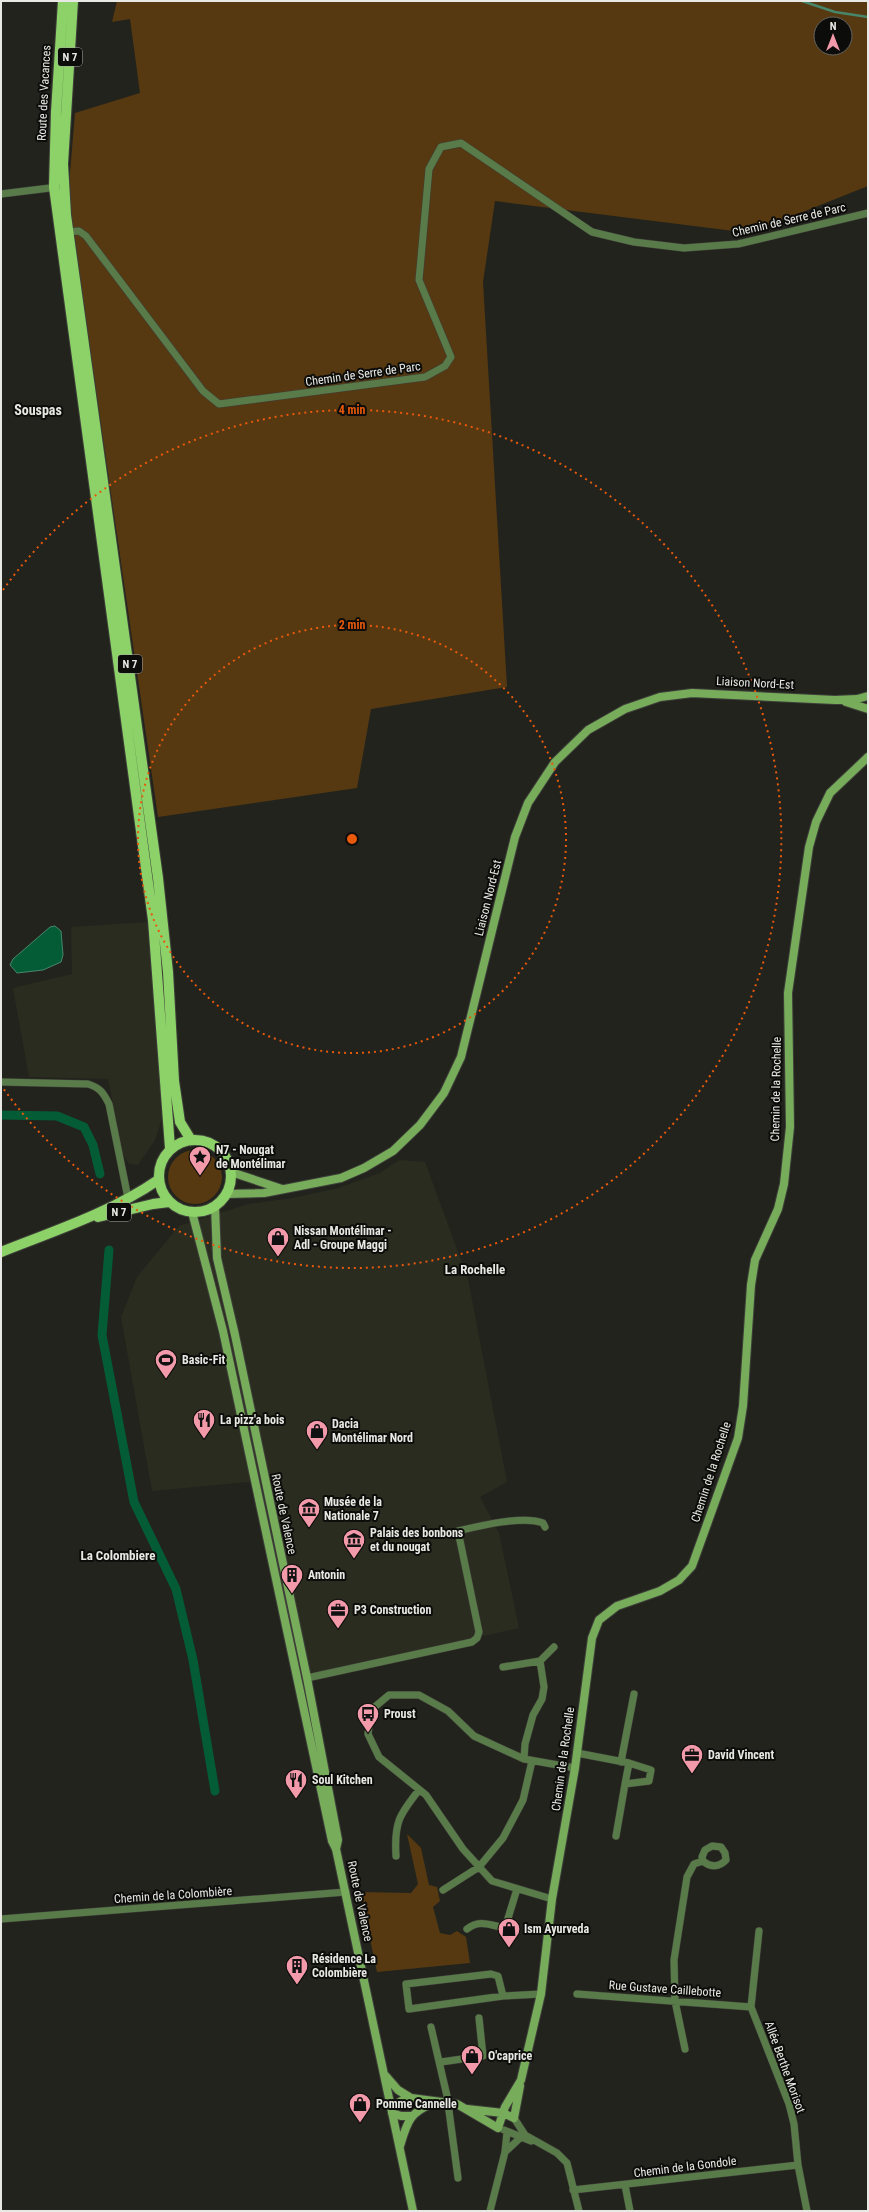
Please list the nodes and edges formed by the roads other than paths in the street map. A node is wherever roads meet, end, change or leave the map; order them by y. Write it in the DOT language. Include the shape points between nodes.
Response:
graph roads {
  1 [pos="63,1"];
  2 [pos="73,1"];
  3 [pos="59,187"];
  4 [pos="1,194"];
  5 [pos="868,213"];
  6 [pos="64,231"];
  7 [pos="868,696"];
  8 [pos="836,700"];
  9 [pos="868,709"];
  10 [pos="868,757"];
  11 [pos="1,1082"];
  12 [pos="191,1140"];
  13 [pos="170,1148"];
  14 [pos="231,1172"];
  15 [pos="158,1180"];
  16 [pos="284,1190"];
  17 [pos="226,1194"];
  18 [pos="128,1198"];
  19 [pos="169,1202"];
  20 [pos="216,1206"];
  21 [pos="192,1212"];
  22 [pos="69,1225"];
  23 [pos="1,1252"];
  24 [pos="545,1527"];
  25 [pos="554,1646"];
  26 [pos="540,1661"];
  27 [pos="503,1668"];
  28 [pos="307,1678"];
  29 [pos="634,1694"];
  30 [pos="577,1753"];
  31 [pos="528,1760"];
  32 [pos="625,1762"];
  33 [pos="575,1768"];
  34 [pos="625,1784"];
  35 [pos="419,1790"];
  36 [pos="616,1836"];
  37 [pos="336,1850"];
  38 [pos="396,1856"];
  39 [pos="703,1861"];
  40 [pos="479,1867"];
  41 [pos="517,1889"];
  42 [pos="443,1890"];
  43 [pos="346,1892"];
  44 [pos="552,1899"];
  45 [pos="1,1919"];
  46 [pos="467,1929"];
  47 [pos="759,1931"];
  48 [pos="541,1994"];
  49 [pos="577,1994"];
  50 [pos="503,1996"];
  51 [pos="675,2001"];
  52 [pos="751,2007"];
  53 [pos="479,2018"];
  54 [pos="431,2027"];
  55 [pos="685,2049"];
  56 [pos="441,2062"];
  57 [pos="385,2075"];
  58 [pos="521,2080"];
  59 [pos="411,2098"];
  60 [pos="436,2102"];
  61 [pos="447,2102"];
  62 [pos="467,2109"];
  63 [pos="392,2110"];
  64 [pos="503,2113"];
  65 [pos="411,2116"];
  66 [pos="514,2118"];
  67 [pos="498,2128"];
  68 [pos="506,2132"];
  69 [pos="520,2138"];
  70 [pos="536,2142"];
  71 [pos="400,2151"];
  72 [pos="505,2152"];
  73 [pos="798,2165"];
  74 [pos="458,2178"];
  75 [pos="625,2185"];
  76 [pos="573,2190"];
  77 [pos="413,2211"];
  78 [pos="490,2211"];
  79 [pos="578,2211"];
  80 [pos="630,2211"];
  81 [pos="807,2211"];
  1 -- 3 [label="main road, Route des Vacances / N 7" via="56,112"];
  2 -- 3 [label="main road, Route des Vacances / N 7" via="63,164"];
  3 -- 4 [label="street"];
  3 -- 6 [label="main road, N 7"];
  5 -- 6 [label="street, Chemin de Serre de Parc" via="738,244 684,248 634,242 592,232 461,143 441,147 429,169 419,280 451,357 445,366 424,377 219,404 203,391 86,236 79,231"];
  6 -- 12 [label="main road, N 7" via="158,878 168,972 176,1094 180,1122"];
  6 -- 13 [label="main road, N 7" via="153,920"];
  7 -- 8 [label="main road, Liaison Nord-Est"];
  8 -- 9 [label="main road, Liaison Nord-Est"];
  8 -- 16 [label="main road, Liaison Nord-Est" via="739,694 673,695 625,709 588,730 555,762 528,803 515,837 461,1056 444,1092 420,1125 392,1150 364,1168 341,1178"];
  10 -- 30 [label="main road, Chemin de la Rochelle" via="830,793 816,822 809,847 788,993 790,1128 784,1184 778,1209 755,1260 738,1438 692,1566 679,1580 660,1591 618,1606 599,1620 592,1638"];
  11 -- 18 [label="street" via="88,1084 98,1087 109,1104"];
  12 -- 13 [label="main road"];
  12 -- 14 [label="main road" via="205,1141 218,1148 224,1154"];
  13 -- 15 [label="main road" via="161,1161"];
  14 -- 16 [label="main road"];
  14 -- 17 [label="main road" via="231,1183"];
  15 -- 18 [label="main road, N 7"];
  15 -- 19 [label="main road"];
  16 -- 17 [label="main road, Liaison Nord-Est"];
  17 -- 20 [label="main road"];
  18 -- 22 [label="main road, N 7"];
  19 -- 21 [label="main road" via="180,1209"];
  19 -- 22 [label="main road, N 7" via="124,1210"];
  20 -- 21 [label="main road"];
  20 -- 28 [label="main road, Route de Valence" via="216,1258 235,1335"];
  21 -- 37 [label="main road, Route de Valence" via="221,1325 303,1713"];
  22 -- 23 [label="main road, N 7"];
  24 -- 28 [label="street" via="536,1520 502,1523 458,1532 479,1632 472,1642"];
  25 -- 26 [label="street"];
  26 -- 27 [label="street"];
  26 -- 31 [label="street" via="544,1687 525,1744"];
  28 -- 37 [label="main road, Route de Valence" via="338,1840"];
  29 -- 32 [label="street"];
  30 -- 32 [label="street"];
  30 -- 33 [label="main road, Chemin de la Rochelle"];
  31 -- 33 [label="street"];
  31 -- 35 [label="street" via="474,1736 448,1710 419,1696 389,1695 371,1710 368,1734 379,1757"];
  31 -- 40 [label="street" via="523,1800 503,1838"];
  32 -- 34 [label="street"];
  32 -- 34 [label="street" via="651,1770 649,1782"];
  33 -- 44 [label="main road, Chemin de la Rochelle"];
  34 -- 36 [label="street"];
  35 -- 38 [label="street" via="398,1820 395,1837"];
  35 -- 40 [label="street" via="426,1795 462,1849"];
  37 -- 43 [label="main road, Route de Valence"];
  39 -- 39 [label="street" via="705,1850 712,1846 721,1847 725,1853 726,1860 721,1865 713,1866"];
  39 -- 51 [label="street" via="694,1864 687,1877 675,1943"];
  40 -- 41 [label="street" via="492,1881"];
  40 -- 42 [label="street"];
  41 -- 44 [label="street"];
  41 -- 46 [label="street" via="505,1928 480,1922"];
  43 -- 45 [label="street, Chemin de la Colombière"];
  43 -- 57 [label="main road, Route de Valence"];
  44 -- 48 [label="main road, Chemin de la Rochelle"];
  47 -- 52 [label="street, Allée Berthe Morisot"];
  48 -- 50 [label="street"];
  48 -- 58 [label="main road, Chemin de la Rochelle"];
  49 -- 51 [label="street, Rue Gustave Caillebotte"];
  50 -- 50 [label="street" via="498,1976 491,1974 406,1984 409,2010"];
  51 -- 52 [label="street, Rue Gustave Caillebotte"];
  51 -- 55 [label="street"];
  52 -- 73 [label="street, Allée Berthe Morisot" via="789,2104 794,2124"];
  53 -- 56 [label="street" via="483,2056"];
  54 -- 56 [label="street"];
  56 -- 61 [label="street"];
  57 -- 59 [label="main road" via="402,2093"];
  57 -- 63 [label="main road, Route de Valence"];
  58 -- 64 [label="main road, Chemin de la Rochelle"];
  58 -- 66 [label="main road"];
  59 -- 60 [label="main road"];
  59 -- 63 [label="main road" via="403,2100"];
  60 -- 61 [label="main road"];
  60 -- 65 [label="main road"];
  61 -- 62 [label="main road"];
  61 -- 74 [label="street"];
  62 -- 64 [label="main road"];
  62 -- 67 [label="main road"];
  63 -- 65 [label="main road" via="401,2116"];
  63 -- 71 [label="main road, Route de Valence"];
  64 -- 66 [label="main road"];
  64 -- 67 [label="main road, Chemin de la Rochelle"];
  65 -- 71 [label="main road"];
  66 -- 70 [label="street" via="525,2135"];
  67 -- 68 [label="street"];
  68 -- 69 [label="street"];
  68 -- 72 [label="street"];
  69 -- 70 [label="street"];
  69 -- 72 [label="street"];
  70 -- 76 [label="street" via="557,2153 566,2163"];
  71 -- 77 [label="main road, Route de Valence"];
  72 -- 78 [label="street"];
  73 -- 75 [label="street, Chemin de la Gondole"];
  73 -- 81 [label="street, Allée Berthe Morisot"];
  75 -- 76 [label="street, Chemin de la Gondole"];
  75 -- 80 [label="street"];
  76 -- 79 [label="street"];
}
